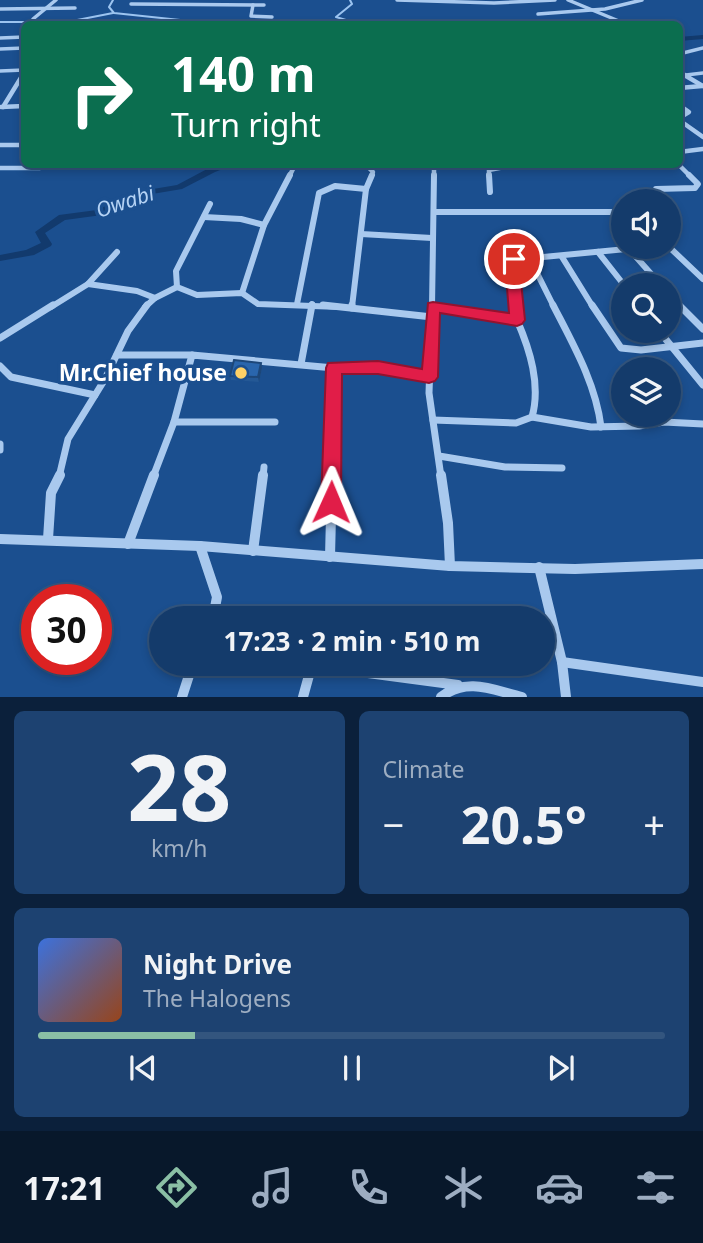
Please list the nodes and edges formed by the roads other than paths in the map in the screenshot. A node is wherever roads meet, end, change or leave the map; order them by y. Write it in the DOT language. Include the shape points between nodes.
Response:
graph roads {
  1 [pos="57,0"];
  2 [pos="163,0"];
  3 [pos="222,0"];
  4 [pos="397,0"];
  5 [pos="555,0"];
  6 [pos="568,0"];
  7 [pos="631,0"];
  8 [pos="431,1"];
  9 [pos="639,1"];
  10 [pos="131,4"];
  11 [pos="159,5"];
  12 [pos="253,5"];
  13 [pos="264,5"];
  14 [pos="221,6"];
  15 [pos="47,8"];
  16 [pos="75,8"];
  17 [pos="0,9"];
  18 [pos="596,10"];
  19 [pos="538,14"];
  20 [pos="272,17"];
  21 [pos="33,19"];
  22 [pos="620,21"];
  23 [pos="21,37"];
  24 [pos="0,38"];
  25 [pos="21,43"];
  26 [pos="21,48"];
  27 [pos="703,48"];
  28 [pos="0,49"];
  29 [pos="18,49"];
  30 [pos="683,53"];
  31 [pos="0,71"];
  32 [pos="21,71"];
  33 [pos="683,73"];
  34 [pos="703,73"];
  35 [pos="686,75"];
  36 [pos="21,76"];
  37 [pos="683,88"];
  38 [pos="21,106"];
  39 [pos="2,107"];
  40 [pos="683,122"];
  41 [pos="703,137"];
  42 [pos="0,145"];
  43 [pos="21,145"];
  44 [pos="703,149"];
  45 [pos="683,152"];
  46 [pos="0,168"];
  47 [pos="40,168"];
  48 [pos="364,168"];
  49 [pos="434,168"];
  50 [pos="499,168"];
  51 [pos="683,168"];
  52 [pos="293,169"];
  53 [pos="366,189"];
  54 [pos="656,189"];
  55 [pos="489,192"];
  56 [pos="210,204"];
  57 [pos="435,212"];
  58 [pos="611,212"];
  59 [pos="204,217"];
  60 [pos="264,225"];
  61 [pos="361,234"];
  62 [pos="432,238"];
  63 [pos="611,251"];
  64 [pos="117,252"];
  65 [pos="598,252"];
  66 [pos="562,257"];
  67 [pos="536,258"];
  68 [pos="681,258"];
  69 [pos="638,259"];
  70 [pos="615,273"];
  71 [pos="650,273"];
  72 [pos="703,279"];
  73 [pos="88,284"];
  74 [pos="177,287"];
  75 [pos="242,293"];
  76 [pos="155,298"];
  77 [pos="297,304"];
  78 [pos="312,304"];
  79 [pos="433,307"];
  80 [pos="681,307"];
  81 [pos="352,308"];
  82 [pos="432,317"];
  83 [pos="517,320"];
  84 [pos="703,329"];
  85 [pos="0,338"];
  86 [pos="668,343"];
  87 [pos="703,343"];
  88 [pos="671,347"];
  89 [pos="117,355"];
  90 [pos="192,355"];
  91 [pos="301,364"];
  92 [pos="0,366"];
  93 [pos="334,368"];
  94 [pos="429,377"];
  95 [pos="703,385"];
  96 [pos="95,395"];
  97 [pos="532,418"];
  98 [pos="433,421"];
  99 [pos="174,422"];
  100 [pos="275,422"];
  101 [pos="703,424"];
  102 [pos="601,427"];
  103 [pos="0,444"];
  104 [pos="0,450"];
  105 [pos="439,456"];
  106 [pos="264,467"];
  107 [pos="562,468"];
  108 [pos="0,539"];
  109 [pos="48,540"];
  110 [pos="128,544"];
  111 [pos="200,546"];
  112 [pos="253,551"];
  113 [pos="330,557"];
  114 [pos="703,564"];
  115 [pos="450,566"];
  116 [pos="539,567"];
  117 [pos="215,606"];
  118 [pos="562,662"];
  119 [pos="189,676"];
  120 [pos="309,676"];
  121 [pos="384,676"];
  122 [pos="703,682"];
  123 [pos="458,685"];
  124 [pos="182,697"];
  125 [pos="303,697"];
  126 [pos="441,697"];
  127 [pos="522,697"];
  128 [pos="566,697"];
  1 -- 15 [label="street"];
  2 -- 11 [label="street"];
  3 -- 14 [label="street"];
  4 -- 8 [label="street"];
  5 -- 8 [label="street"];
  6 -- 18 [label="street"];
  7 -- 9 [label="street"];
  9 -- 18 [label="street"];
  10 -- 11 [label="street"];
  11 -- 14 [label="street"];
  12 -- 13 [label="street"];
  12 -- 14 [label="street"];
  12 -- 20 [label="street" via="251,16"];
  15 -- 16 [label="street"];
  15 -- 17 [label="street"];
  15 -- 21 [label="street"];
  18 -- 19 [label="street"];
  18 -- 22 [label="street"];
  23 -- 24 [label="street"];
  25 -- 29 [label="street"];
  26 -- 29 [label="street"];
  27 -- 30 [label="street"];
  28 -- 29 [label="street"];
  31 -- 32 [label="street"];
  33 -- 35 [label="street"];
  34 -- 35 [label="street"];
  35 -- 37 [label="street" via="703,86"];
  36 -- 39 [label="street"];
  38 -- 39 [label="street"];
  40 -- 41 [label="street"];
  42 -- 43 [label="street"];
  44 -- 45 [label="street"];
  46 -- 47 [label="street"];
  48 -- 53 [label="street" via="372,171"];
  49 -- 57 [label="street"];
  50 -- 55 [label="street" via="489,170"];
  51 -- 54 [label="street" via="695,179 695,188"];
  52 -- 60 [label="street"];
  53 -- 61 [label="street"];
  53 -- 77 [label="street" via="337,186 319,193"];
  56 -- 59 [label="street"];
  57 -- 58 [label="street"];
  57 -- 62 [label="street"];
  59 -- 60 [label="street"];
  59 -- 74 [label="street" via="176,271"];
  60 -- 75 [label="street"];
  61 -- 62 [label="street"];
  61 -- 81 [label="street"];
  62 -- 79 [label="street"];
  63 -- 65 [label="street"];
  64 -- 73 [label="street"];
  65 -- 66 [label="street"];
  65 -- 70 [label="street"];
  66 -- 67 [label="street"];
  66 -- 88 [label="street" via="621,348"];
  67 -- 83 [label="street" via="512,260"];
  67 -- 102 [label="street" via="538,275 579,355 599,408"];
  68 -- 72 [label="street"];
  69 -- 71 [label="street"];
  73 -- 76 [label="street"];
  73 -- 85 [label="street"];
  74 -- 75 [label="street" via="197,295"];
  74 -- 76 [label="street"];
  75 -- 77 [label="street" via="258,304"];
  76 -- 89 [label="street" via="128,331"];
  77 -- 78 [label="street"];
  78 -- 81 [label="street"];
  78 -- 91 [label="street"];
  79 -- 82 [label="street"];
  79 -- 83 [label="street"];
  80 -- 84 [label="street"];
  81 -- 82 [label="street"];
  82 -- 94 [label="street"];
  83 -- 97 [label="street" via="537,402"];
  86 -- 88 [label="street"];
  87 -- 88 [label="street"];
  88 -- 95 [label="street"];
  89 -- 90 [label="street"];
  89 -- 96 [label="street"];
  90 -- 91 [label="street"];
  90 -- 99 [label="street"];
  91 -- 93 [label="street"];
  92 -- 96 [label="street" via="11,377"];
  93 -- 94 [label="street" via="378,368"];
  93 -- 113 [label="street"];
  94 -- 98 [label="street"];
  96 -- 109 [label="street" via="66,447 51,493"];
  97 -- 98 [label="street" via="516,423"];
  97 -- 102 [label="street"];
  98 -- 105 [label="street"];
  99 -- 100 [label="street"];
  99 -- 110 [label="street"];
  101 -- 102 [label="street"];
  103 -- 104 [label="street"];
  105 -- 107 [label="street" via="505,467"];
  105 -- 115 [label="street"];
  106 -- 112 [label="street"];
  108 -- 109 [label="street"];
  109 -- 110 [label="street"];
  110 -- 111 [label="street"];
  111 -- 112 [label="street"];
  111 -- 117 [label="street" via="217,597"];
  112 -- 113 [label="street"];
  113 -- 115 [label="street"];
  114 -- 116 [label="street"];
  115 -- 116 [label="street"];
  116 -- 118 [label="street"];
  118 -- 122 [label="street"];
  118 -- 128 [label="street"];
  119 -- 124 [label="street"];
  120 -- 125 [label="street"];
  121 -- 123 [label="street"];
  123 -- 126 [label="street"];
  123 -- 127 [label="street" via="482,685"];
}
